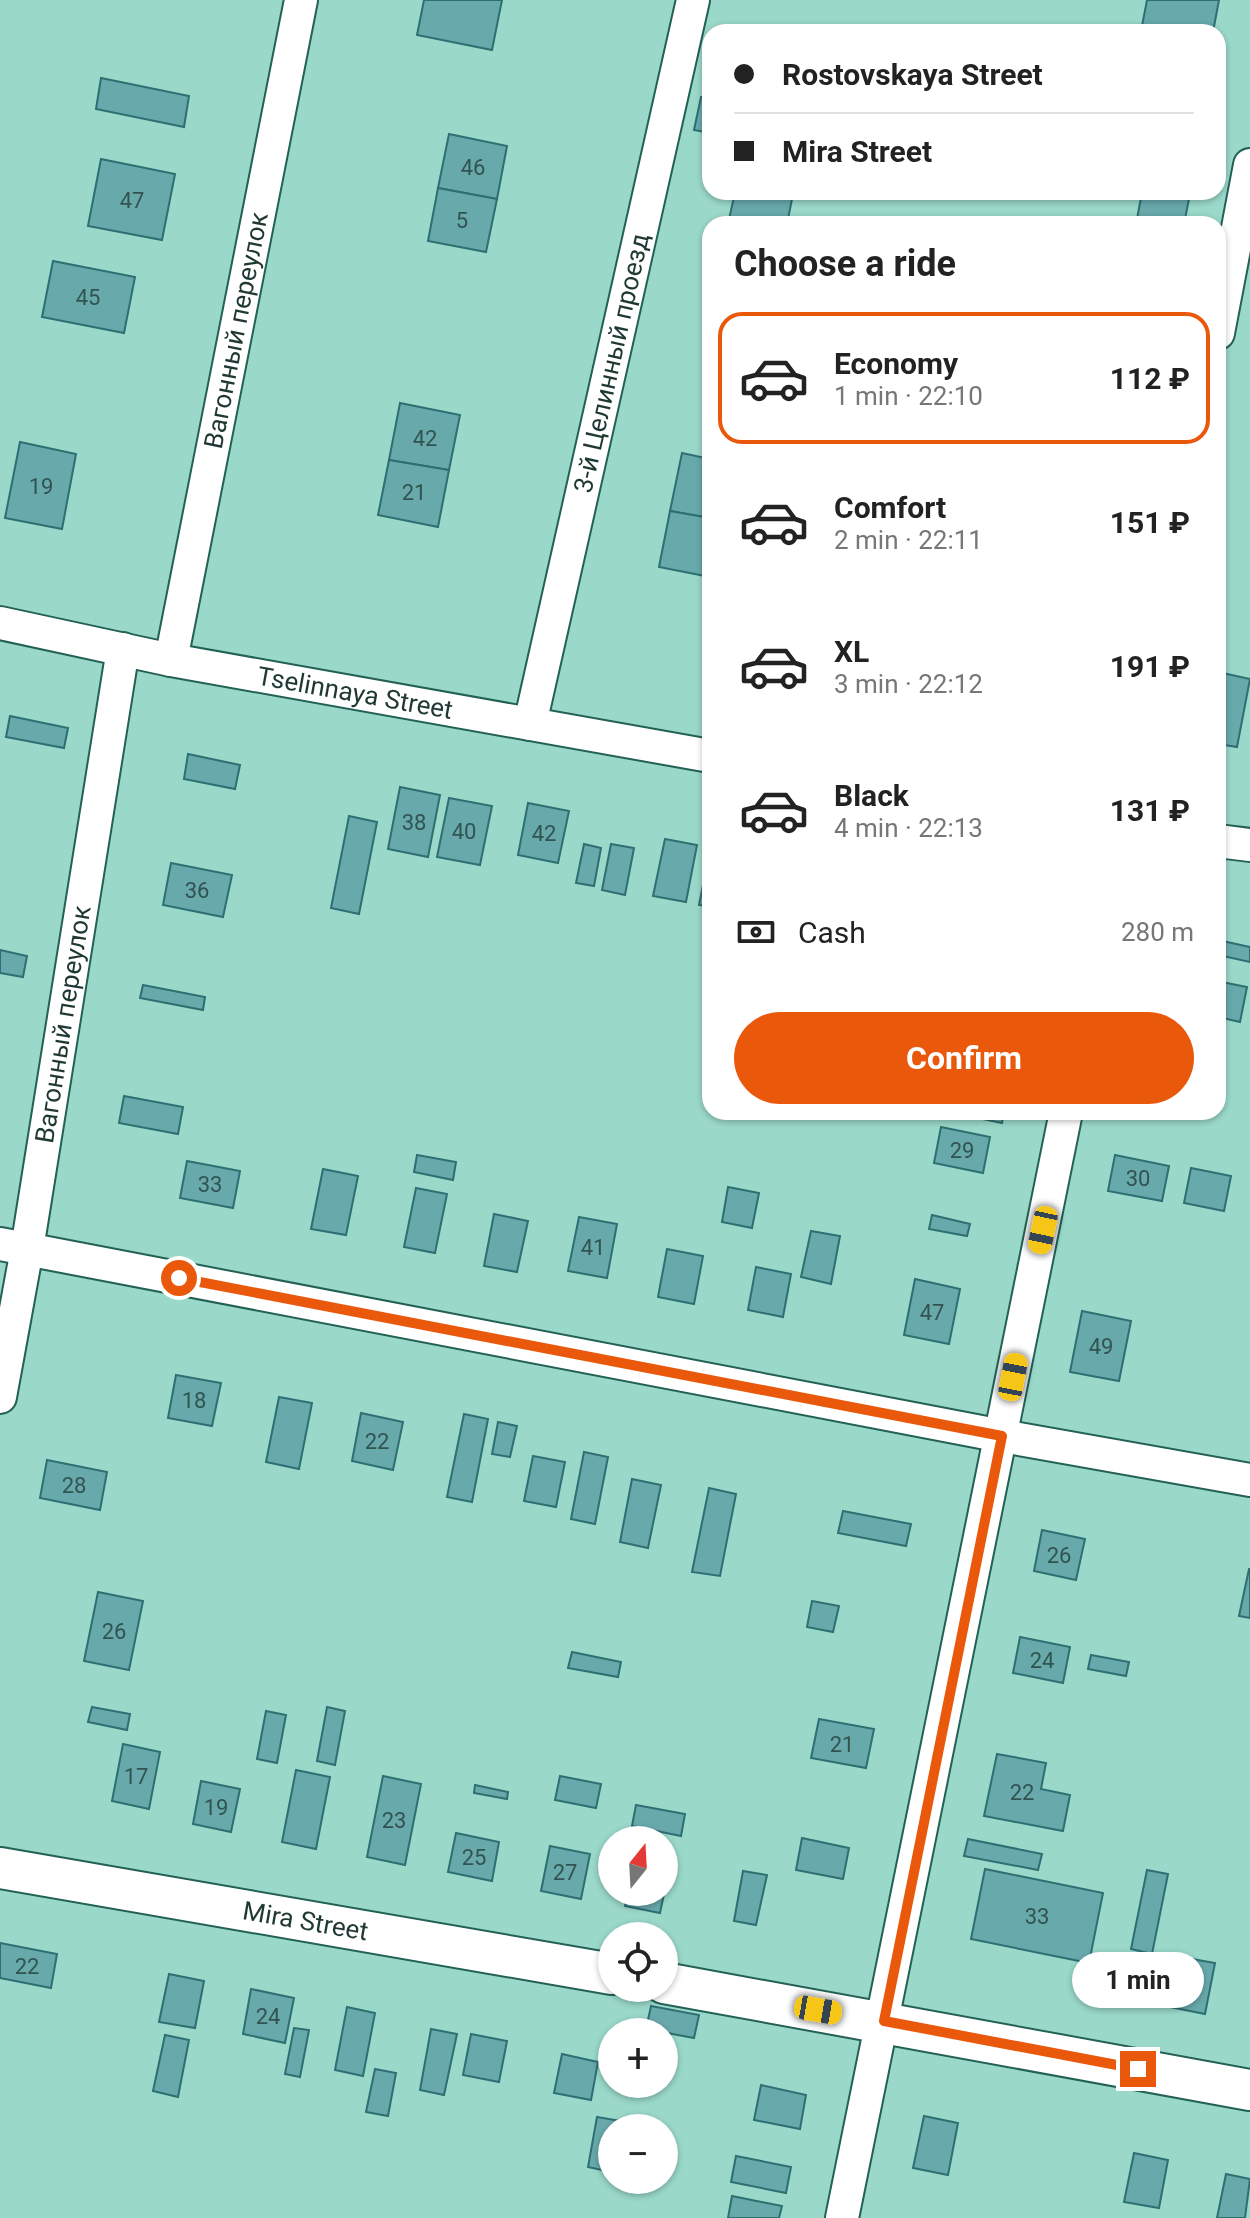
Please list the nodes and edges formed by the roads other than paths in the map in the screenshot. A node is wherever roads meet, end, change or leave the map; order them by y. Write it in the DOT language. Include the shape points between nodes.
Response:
graph roads {
  1 [pos="301,0"];
  2 [pos="693,0"];
  3 [pos="1250,165"];
  4 [pos="1226,291"];
  5 [pos="0,623"];
  6 [pos="123,649"];
  7 [pos="171,660"];
  8 [pos="530,724"];
  9 [pos="702,755"];
  10 [pos="1226,842"];
  11 [pos="1250,845"];
  12 [pos="1064,1120"];
  13 [pos="13,1247"];
  14 [pos="0,1397"];
  15 [pos="1002,1436"];
  16 [pos="1250,1480"];
  17 [pos="0,1868"];
  18 [pos="598,1972"];
  19 [pos="678,1985"];
  20 [pos="884,2021"];
  21 [pos="1250,2090"];
  22 [pos="842,2218"];
  1 -- 7 [label="street, Вагонный переулок"];
  2 -- 8 [label="street, 3-й Целинный проезд"];
  3 -- 4 [label="street"];
  5 -- 6 [label="street, Tselinnaya Street"];
  6 -- 7 [label="street, Tselinnaya Street"];
  6 -- 13 [label="street, Вагонный переулок"];
  7 -- 8 [label="street, Tselinnaya Street"];
  8 -- 9 [label="street, Tselinnaya Street"];
  10 -- 11 [label="street"];
  12 -- 15 [label="street"];
  13 -- 14 [label="street, Вагонный переулок"];
  13 -- 15 [label="street"];
  15 -- 16 [label="street"];
  15 -- 20 [label="street"];
  17 -- 18 [label="street, Mira Street"];
  19 -- 20 [label="street"];
  20 -- 21 [label="street"];
  20 -- 22 [label="street"];
}
